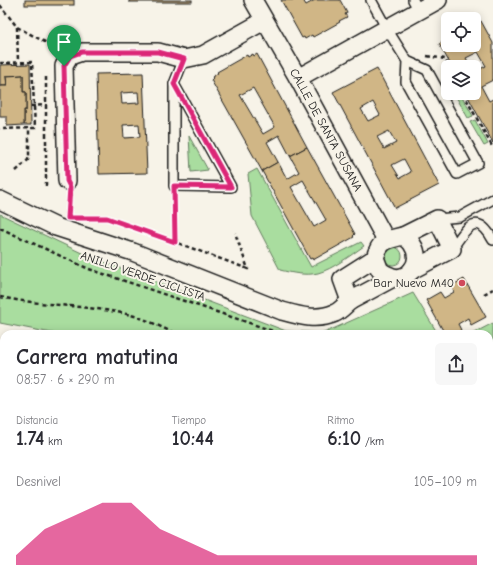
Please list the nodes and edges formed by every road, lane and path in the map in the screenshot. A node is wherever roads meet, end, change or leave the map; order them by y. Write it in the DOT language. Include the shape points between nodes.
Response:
graph roads {
  1 [pos="252,0"];
  2 [pos="371,0"];
  3 [pos="438,0"];
  4 [pos="0,5"];
  5 [pos="416,5"];
  6 [pos="264,21"];
  7 [pos="17,27"];
  8 [pos="387,29"];
  9 [pos="424,55"];
  10 [pos="70,56"];
  11 [pos="184,59"];
  12 [pos="445,60"];
  13 [pos="407,61"];
  14 [pos="18,62"];
  15 [pos="0,63"];
  16 [pos="46,77"];
  17 [pos="298,78"];
  18 [pos="174,84"];
  19 [pos="467,100"];
  20 [pos="32,106"];
  21 [pos="46,106"];
  22 [pos="0,128"];
  23 [pos="29,128"];
  24 [pos="493,148"];
  25 [pos="16,171"];
  26 [pos="67,181"];
  27 [pos="174,186"];
  28 [pos="46,187"];
  29 [pos="493,199"];
  30 [pos="0,200"];
  31 [pos="437,219"];
  32 [pos="68,224"];
  33 [pos="0,228"];
  34 [pos="235,233"];
  35 [pos="403,236"];
  36 [pos="386,240"];
  37 [pos="493,240"];
  38 [pos="175,242"];
  39 [pos="452,249"];
  40 [pos="375,258"];
  41 [pos="412,270"];
  42 [pos="393,278"];
  43 [pos="493,289"];
  44 [pos="484,294"];
  45 [pos="0,297"];
  46 [pos="350,301"];
  47 [pos="168,330"];
  48 [pos="270,330"];
  1 -- 6 [label="street, CALLE DE SANTA SUSANA"];
  2 -- 8 [label="lane"];
  3 -- 5 [label="street"];
  4 -- 7 [label="path"];
  5 -- 8 [label="street"];
  6 -- 11 [label="street" via="203,55"];
  6 -- 17 [label="street, CALLE DE SANTA SUSANA"];
  7 -- 10 [label="path"];
  7 -- 14 [label="path"];
  8 -- 13 [label="lane"];
  8 -- 17 [label="street"];
  9 -- 12 [label="path"];
  10 -- 11 [label="street" via="82,52 158,52"];
  10 -- 26 [label="street" via="64,66"];
  11 -- 18 [label="lane"];
  13 -- 13 [label="lane" via="406,82 457,174 478,163 426,70"];
  14 -- 15 [label="path"];
  14 -- 20 [label="path" via="32,62"];
  16 -- 21 [label="path"];
  17 -- 36 [label="street, CALLE DE SANTA SUSANA"];
  18 -- 27 [label="lane"];
  18 -- 27 [label="lane" via="231,187"];
  19 -- 24 [label="path"];
  20 -- 21 [label="path"];
  20 -- 23 [label="path" via="35,128"];
  21 -- 28 [label="path"];
  22 -- 23 [label="path"];
  23 -- 25 [label="path" via="28,160"];
  26 -- 32 [label="path" via="70,187"];
  27 -- 38 [label="path"];
  29 -- 31 [label="lane" via="460,217"];
  30 -- 32 [label="street" via="56,227"];
  31 -- 35 [label="street"];
  31 -- 39 [label="street"];
  32 -- 38 [label="path" via="107,218"];
  32 -- 46 [label="street" via="282,311 303,317 320,317 336,313"];
  33 -- 48 [label="path, ANILLO VERDE CICLISTA" via="89,269"];
  34 -- 38 [label="path" via="248,269"];
  35 -- 36 [label="street"];
  35 -- 41 [label="street" via="412,243 416,252 417,261"];
  36 -- 40 [label="street" via="378,248"];
  37 -- 39 [label="lane" via="482,226 473,224 466,229"];
  39 -- 41 [label="street"];
  40 -- 42 [label="street" via="381,271"];
  40 -- 46 [label="street" via="342,279"];
  41 -- 42 [label="street" via="404,276"];
  42 -- 46 [label="street"];
  43 -- 44 [label="path"];
  45 -- 47 [label="path" via="132,315"];
}
